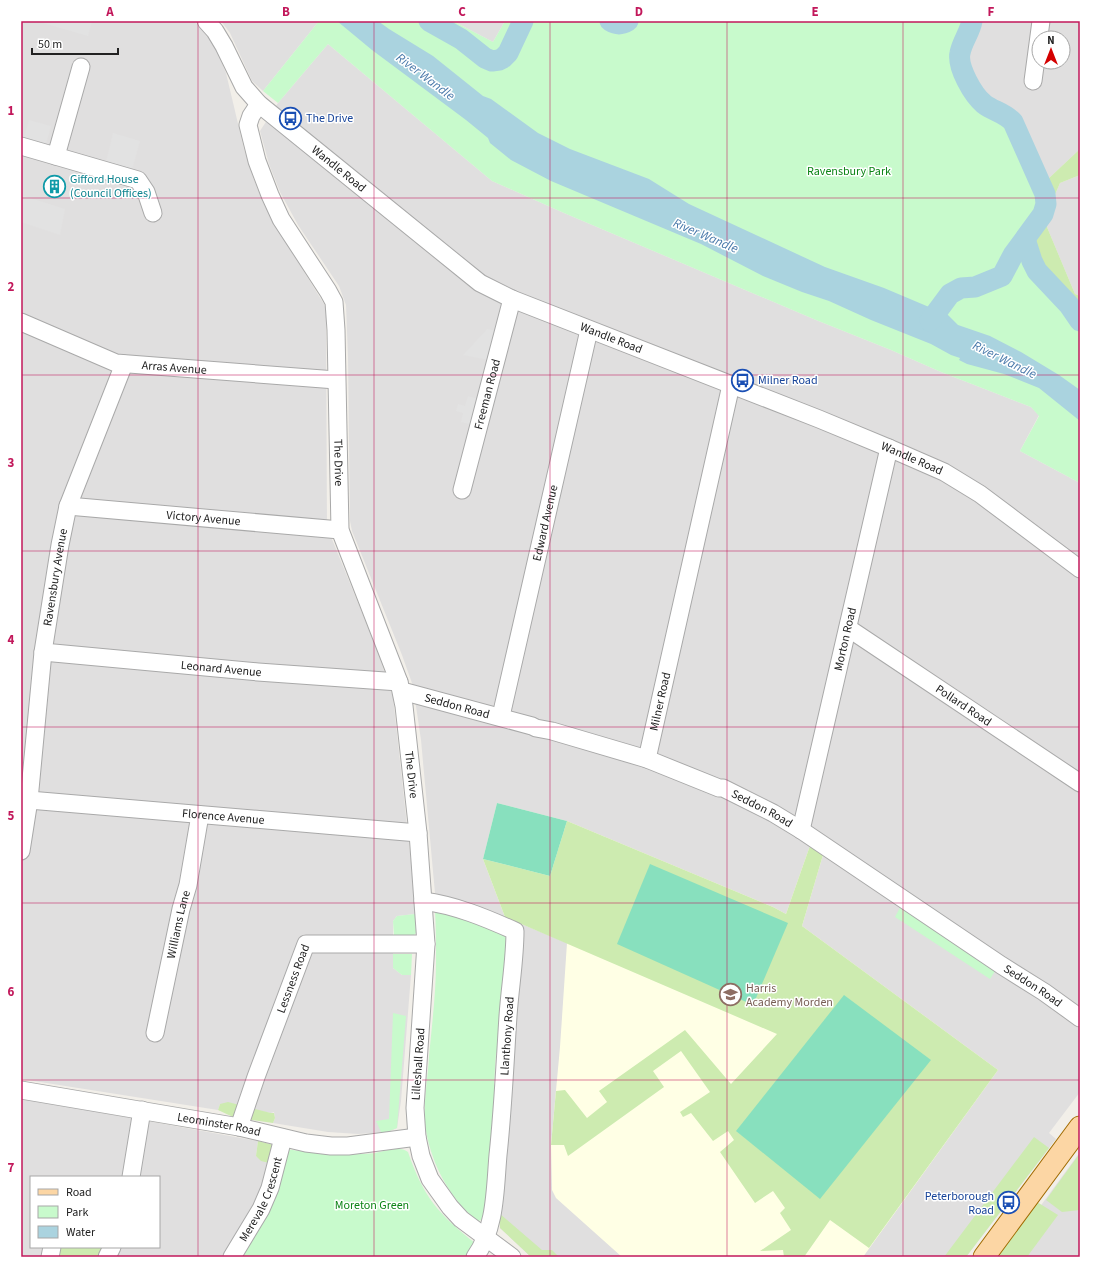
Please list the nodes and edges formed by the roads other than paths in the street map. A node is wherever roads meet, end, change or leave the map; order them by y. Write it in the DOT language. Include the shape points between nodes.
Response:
graph roads {
  1 [pos="206,21"];
  2 [pos="1041,21"];
  3 [pos="81,67"];
  4 [pos="1033,81"];
  5 [pos="259,104"];
  6 [pos="21,146"];
  7 [pos="56,156"];
  8 [pos="153,213"];
  9 [pos="512,299"];
  10 [pos="21,322"];
  11 [pos="590,330"];
  12 [pos="124,364"];
  13 [pos="336,380"];
  14 [pos="731,385"];
  15 [pos="889,448"];
  16 [pos="462,490"];
  17 [pos="68,506"];
  18 [pos="340,530"];
  19 [pos="1080,569"];
  20 [pos="848,628"];
  21 [pos="43,652"];
  22 [pos="400,687"];
  23 [pos="501,716"];
  24 [pos="647,759"];
  25 [pos="1080,783"];
  26 [pos="29,800"];
  27 [pos="200,816"];
  28 [pos="801,830"];
  29 [pos="418,833"];
  30 [pos="21,851"];
  31 [pos="423,901"];
  32 [pos="426,944"];
  33 [pos="1080,1018"];
  34 [pos="155,1033"];
  35 [pos="21,1090"];
  36 [pos="142,1110"];
  37 [pos="240,1127"];
  38 [pos="1080,1127"];
  39 [pos="417,1137"];
  40 [pos="283,1138"];
  41 [pos="131,1176"];
  42 [pos="487,1238"];
  43 [pos="112,1248"];
  44 [pos="107,1257"];
  45 [pos="232,1257"];
  46 [pos="475,1257"];
  47 [pos="512,1257"];
  48 [pos="984,1257"];
  1 -- 5 [label="street, Wandle Road" via="224,46 244,87"];
  2 -- 4 [label="street"];
  3 -- 7 [label="street"];
  5 -- 9 [label="street, Wandle Road" via="475,279"];
  5 -- 13 [label="street, The Drive" via="248,125 257,161 281,219 334,302"];
  6 -- 7 [label="street"];
  7 -- 8 [label="street" via="138,180 146,192"];
  9 -- 11 [label="street, Wandle Road"];
  9 -- 16 [label="street, Freeman Road"];
  10 -- 12 [label="street, Arras Avenue" via="116,363"];
  11 -- 14 [label="street, Wandle Road"];
  11 -- 23 [label="street, Edward Avenue"];
  12 -- 13 [label="street, Arras Avenue"];
  12 -- 17 [label="street, Ravensbury Avenue"];
  13 -- 18 [label="street, The Drive"];
  14 -- 15 [label="street, Wandle Road"];
  14 -- 24 [label="street, Milner Road"];
  15 -- 19 [label="street, Wandle Road" via="965,484"];
  15 -- 20 [label="street, Morton Road"];
  17 -- 18 [label="street, Victory Avenue"];
  17 -- 21 [label="street, Ravensbury Avenue"];
  18 -- 22 [label="street, The Drive"];
  20 -- 25 [label="street, Pollard Road"];
  20 -- 28 [label="street, Morton Road"];
  21 -- 22 [label="street, Leonard Avenue"];
  21 -- 26 [label="street, Ravensbury Avenue"];
  22 -- 23 [label="street, Seddon Road"];
  22 -- 29 [label="street, The Drive" via="407,726"];
  23 -- 24 [label="street, Seddon Road"];
  24 -- 28 [label="street, Seddon Road" via="732,792"];
  26 -- 27 [label="street, Florence Avenue"];
  26 -- 30 [label="street, Ravensbury Avenue"];
  27 -- 29 [label="street, Florence Avenue"];
  27 -- 34 [label="street, Williams Lane" via="188,885"];
  28 -- 33 [label="street, Seddon Road"];
  29 -- 31 [label="street, Lilleshall Road"];
  31 -- 32 [label="street, Lilleshall Road"];
  31 -- 42 [label="street, Llanthony Road" via="442,904 515,931 494,1207"];
  32 -- 37 [label="street, Lessness Road" via="306,944"];
  32 -- 39 [label="street, Lilleshall Road" via="415,1108"];
  35 -- 36 [label="street, Leominster Road"];
  36 -- 37 [label="street, Leominster Road"];
  36 -- 41 [label="street"];
  37 -- 40 [label="street, Leominster Road"];
  38 -- 48 [label="main road"];
  39 -- 40 [label="street, Leominster Road" via="348,1146 306,1143"];
  39 -- 42 [label="street, Lilleshall Road" via="425,1167 436,1188 461,1219"];
  40 -- 45 [label="street, Merevale Crescent" via="270,1188 261,1210"];
  42 -- 46 [label="street"];
  42 -- 47 [label="street, Lilleshall Road"];
  43 -- 44 [label="street"];
}
